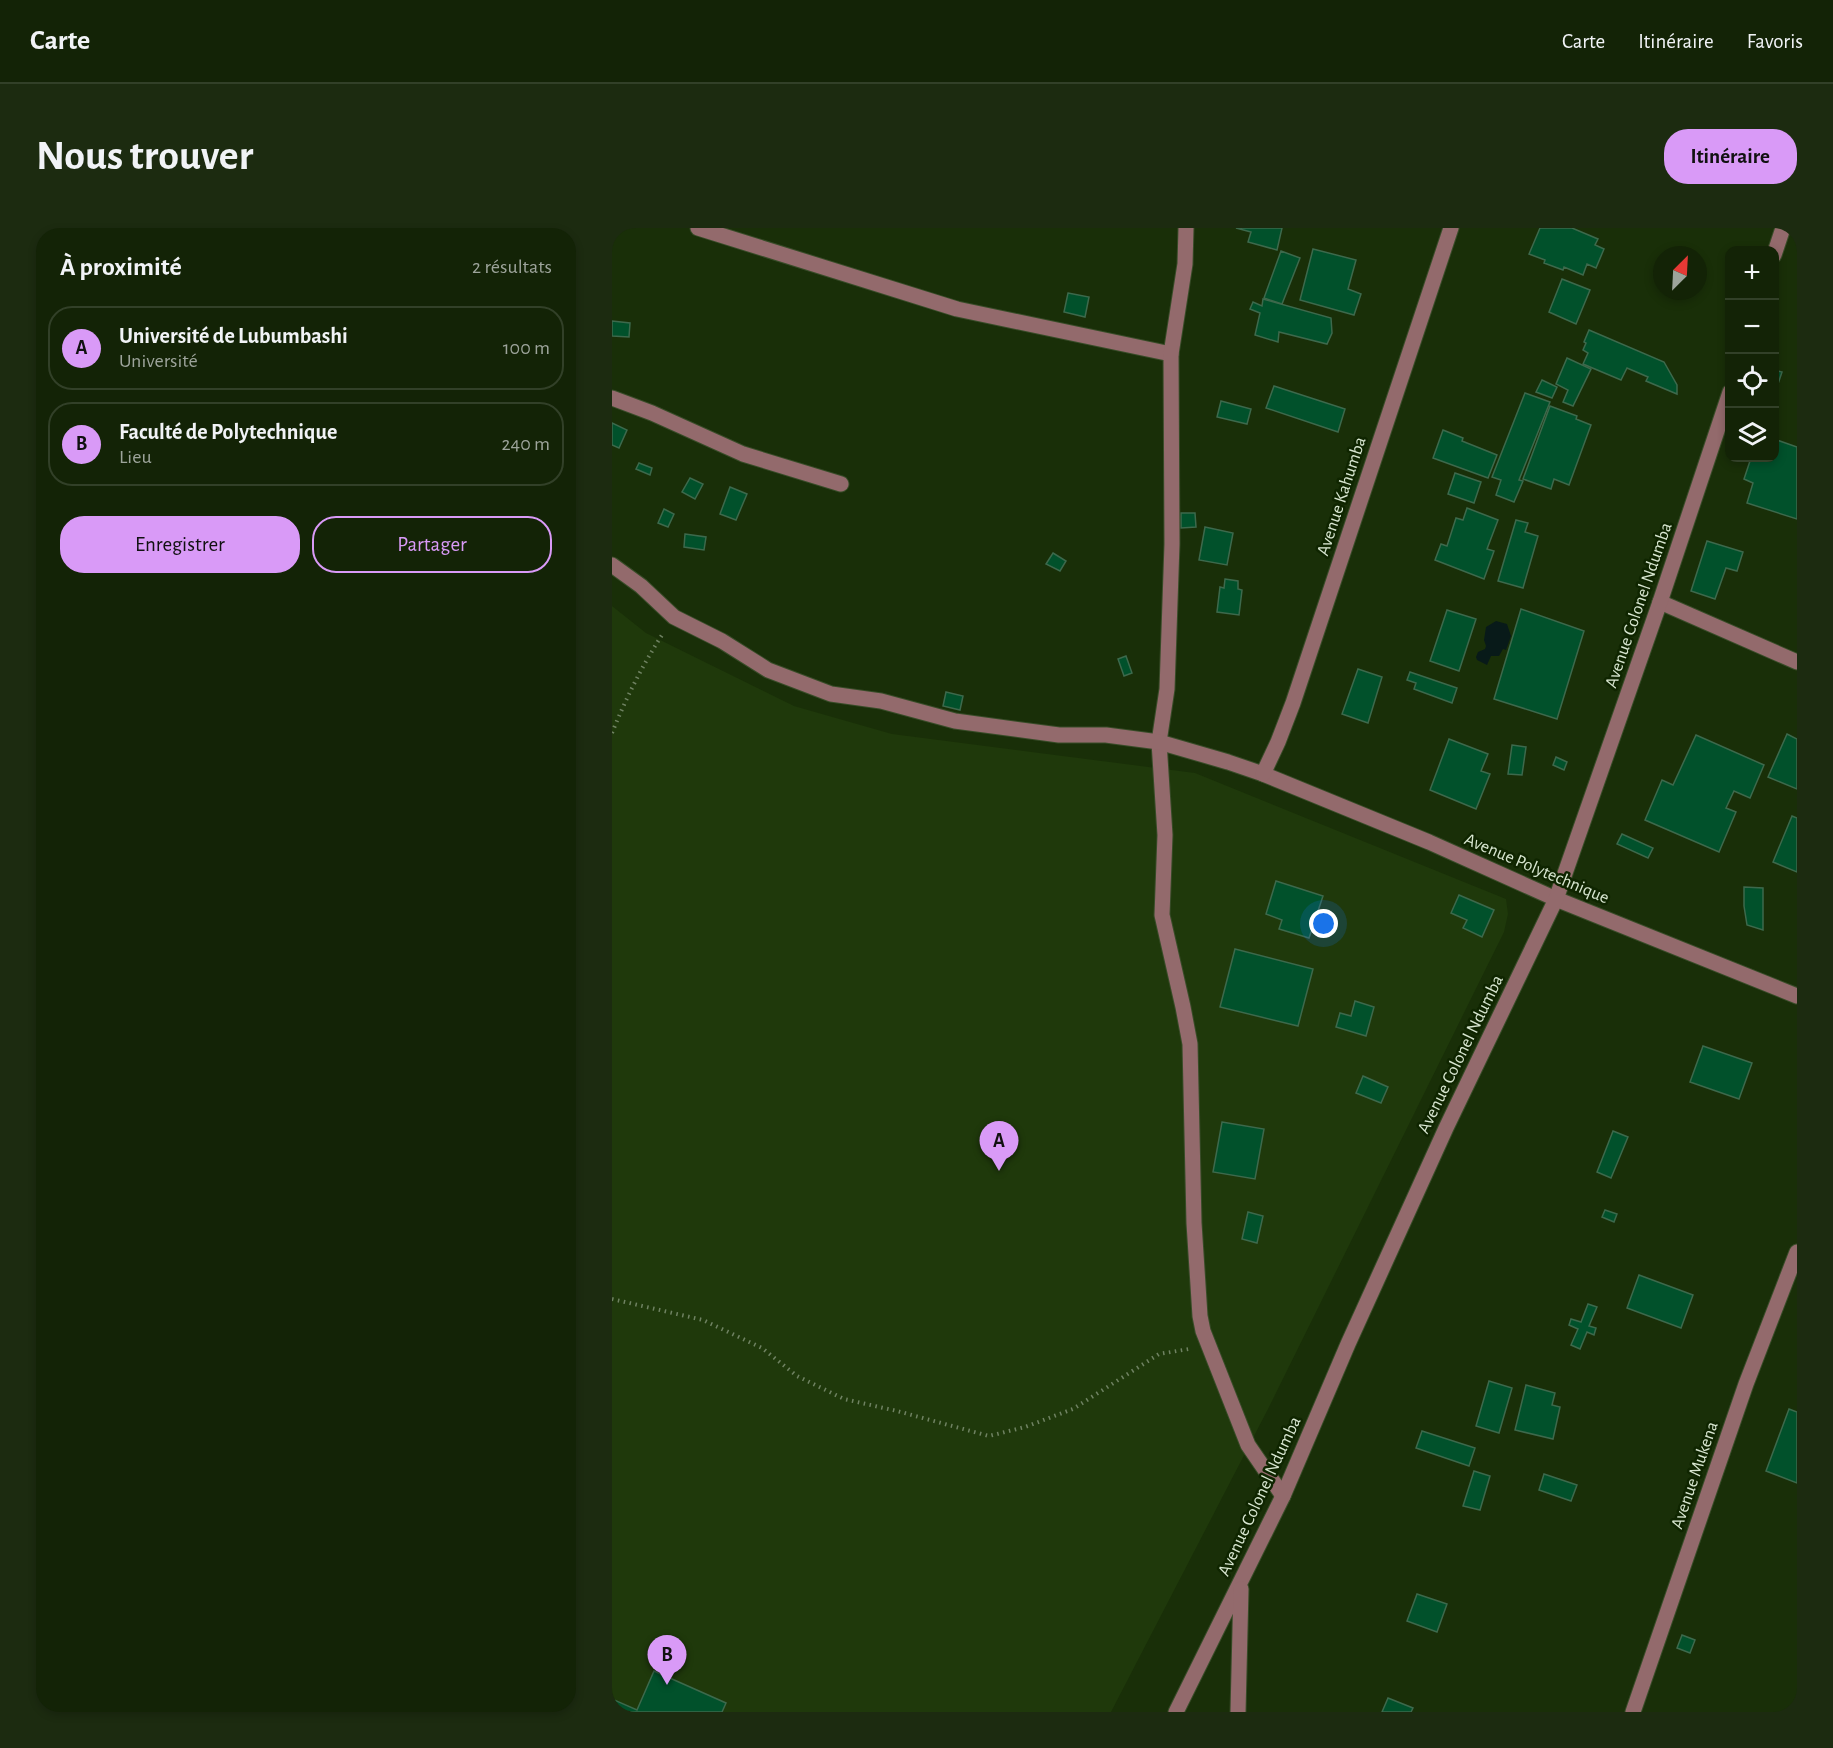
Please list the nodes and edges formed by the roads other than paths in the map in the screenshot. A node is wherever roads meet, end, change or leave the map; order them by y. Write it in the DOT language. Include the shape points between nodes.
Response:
graph roads {
  1 [pos="698,228"];
  2 [pos="1186,228"];
  3 [pos="1452,228"];
  4 [pos="1784,228"];
  5 [pos="1777,246"];
  6 [pos="1171,354"];
  7 [pos="612,398"];
  8 [pos="1725,407"];
  9 [pos="841,484"];
  10 [pos="612,566"];
  11 [pos="1660,602"];
  12 [pos="1797,662"];
  13 [pos="1159,742"];
  14 [pos="1263,774"];
  15 [pos="1556,899"];
  16 [pos="1797,996"];
  17 [pos="1797,1252"];
  18 [pos="1283,1496"];
  19 [pos="1241,1583"];
  20 [pos="1176,1712"];
  21 [pos="1238,1712"];
  22 [pos="1633,1712"];
  1 -- 6 [label="street" via="957,309"];
  2 -- 6 [label="street" via="1185,264"];
  3 -- 14 [label="street, Avenue Kahumba" via="1293,704"];
  4 -- 5 [label="street"];
  6 -- 13 [label="street" via="1167,689"];
  7 -- 9 [label="street" via="743,454"];
  8 -- 11 [label="street, Avenue Colonel Ndumba"];
  10 -- 13 [label="street, Avenue Polytechnique" via="674,617 768,670 831,694 881,701 955,721 1059,735 1106,735"];
  11 -- 12 [label="street"];
  11 -- 15 [label="street, Avenue Colonel Ndumba"];
  13 -- 14 [label="street, Avenue Polytechnique"];
  13 -- 18 [label="street" via="1166,835 1162,915 1190,1044 1200,1316 1248,1445"];
  14 -- 15 [label="street, Avenue Polytechnique"];
  15 -- 16 [label="street, Avenue Polytechnique"];
  15 -- 18 [label="street, Avenue Colonel Ndumba" via="1446,1128"];
  17 -- 22 [label="street, Avenue Mukena" via="1746,1384"];
  18 -- 19 [label="street, Avenue Colonel Ndumba"];
  19 -- 20 [label="street, Avenue Colonel Ndumba"];
  19 -- 21 [label="street"];
}
